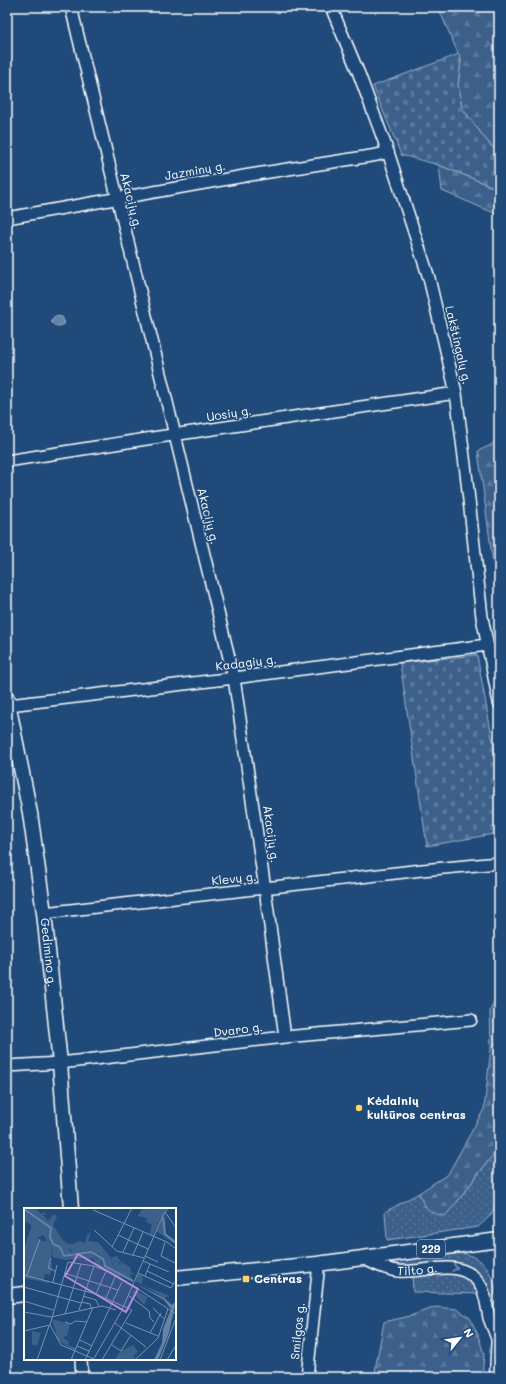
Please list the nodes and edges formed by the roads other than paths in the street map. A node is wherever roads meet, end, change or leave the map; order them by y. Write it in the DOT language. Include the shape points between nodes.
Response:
graph roads {
  1 [pos="71,7"];
  2 [pos="331,7"];
  3 [pos="388,152"];
  4 [pos="117,198"];
  5 [pos="7,218"];
  6 [pos="456,393"];
  7 [pos="176,435"];
  8 [pos="7,461"];
  9 [pos="487,645"];
  10 [pos="234,678"];
  11 [pos="8,701"];
  12 [pos="499,703"];
  13 [pos="499,863"];
  14 [pos="265,888"];
  15 [pos="44,913"];
  16 [pos="471,1020"];
  17 [pos="285,1037"];
  18 [pos="60,1063"];
  19 [pos="7,1066"];
  20 [pos="71,1208"];
  21 [pos="499,1240"];
  22 [pos="363,1258"];
  23 [pos="317,1264"];
  24 [pos="176,1278"];
  25 [pos="24,1294"];
  26 [pos="7,1296"];
  27 [pos="499,1337"];
  28 [pos="81,1360"];
  29 [pos="82,1377"];
  30 [pos="307,1377"];
  31 [pos="497,1377"];
  1 -- 4 [label="street, Akacijų g."];
  2 -- 3 [label="street, Lakštingalų g."];
  3 -- 4 [label="street, Jazminų g."];
  3 -- 6 [label="street, Lakštingalų g." via="429,278"];
  4 -- 5 [label="street, Jazminų g."];
  4 -- 7 [label="street, Akacijų g."];
  6 -- 7 [label="street, Uosių g."];
  6 -- 9 [label="street, Lakštingalų g."];
  7 -- 8 [label="street, Uosių g."];
  7 -- 10 [label="street, Akacijų g."];
  9 -- 10 [label="street, Kadagių g."];
  9 -- 12 [label="street, Lakštingalų g."];
  10 -- 11 [label="street, Kadagių g."];
  10 -- 14 [label="street, Akacijų g."];
  11 -- 15 [label="main road, Gedimino g." via="30,813"];
  13 -- 14 [label="street, Klevų g."];
  14 -- 15 [label="street, Klevų g."];
  14 -- 17 [label="street, Akacijų g."];
  15 -- 18 [label="main road, Gedimino g."];
  16 -- 17 [label="street, Dvaro g."];
  17 -- 18 [label="street, Dvaro g."];
  18 -- 19 [label="street, Dvaro g."];
  18 -- 20 [label="main road, Gedimino g."];
  21 -- 22 [label="main road, 229"];
  22 -- 23 [label="main road, 229"];
  22 -- 27 [label="street, Tilto g., one-way" via="395,1271 409,1272 450,1267 469,1273 482,1288 492,1327"];
  23 -- 24 [label="main road, 229"];
  23 -- 30 [label="street, Smilgos g."];
  25 -- 26 [label="main road"];
  27 -- 31 [label="main road, Tilto g."];
  28 -- 29 [label="street"];
}
